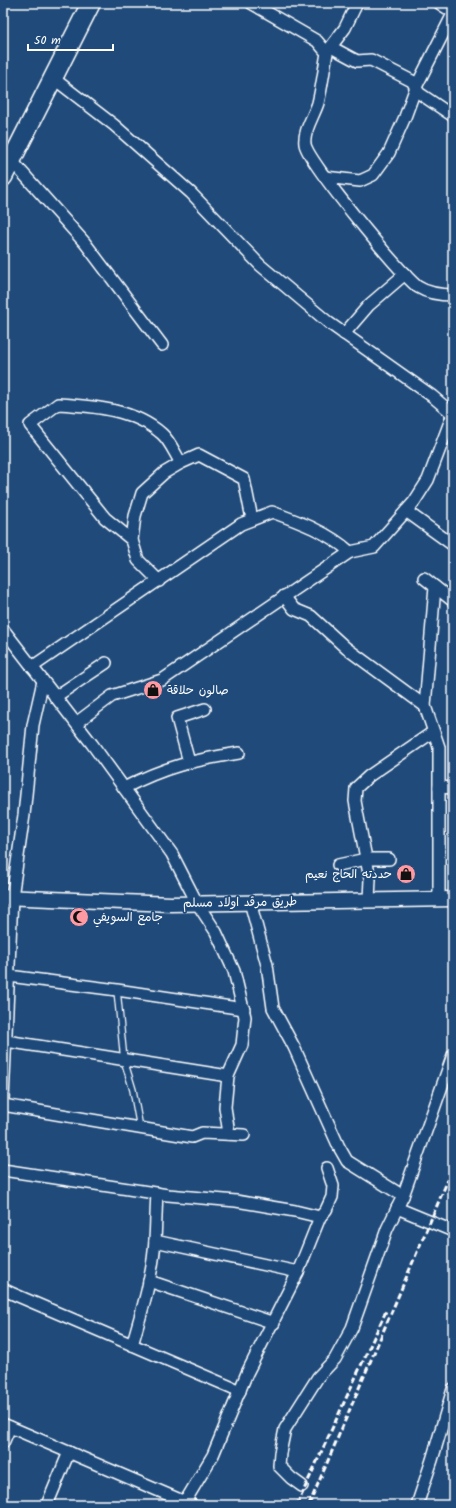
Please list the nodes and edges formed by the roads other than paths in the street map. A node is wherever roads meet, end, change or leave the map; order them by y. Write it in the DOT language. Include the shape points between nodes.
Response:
graph roads {
  1 [pos="91,3"];
  2 [pos="251,3"];
  3 [pos="357,3"];
  4 [pos="439,3"];
  5 [pos="453,13"];
  6 [pos="329,50"];
  7 [pos="53,78"];
  8 [pos="416,87"];
  9 [pos="453,116"];
  10 [pos="11,160"];
  11 [pos="3,177"];
  12 [pos="325,177"];
  13 [pos="405,274"];
  14 [pos="453,295"];
  15 [pos="344,334"];
  16 [pos="162,344"];
  17 [pos="453,414"];
  18 [pos="181,463"];
  19 [pos="406,511"];
  20 [pos="252,519"];
  21 [pos="132,540"];
  22 [pos="453,545"];
  23 [pos="350,552"];
  24 [pos="424,578"];
  25 [pos="159,581"];
  26 [pos="435,587"];
  27 [pos="284,596"];
  28 [pos="453,600"];
  29 [pos="3,629"];
  30 [pos="106,663"];
  31 [pos="32,667"];
  32 [pos="43,681"];
  33 [pos="55,697"];
  34 [pos="425,706"];
  35 [pos="205,709"];
  36 [pos="76,723"];
  37 [pos="433,732"];
  38 [pos="239,753"];
  39 [pos="189,762"];
  40 [pos="439,787"];
  41 [pos="124,788"];
  42 [pos="453,788"];
  43 [pos="366,859"];
  44 [pos="389,859"];
  45 [pos="338,865"];
  46 [pos="8,897"];
  47 [pos="439,899"];
  48 [pos="453,899"];
  49 [pos="369,900"];
  50 [pos="250,902"];
  51 [pos="197,903"];
  52 [pos="7,983"];
  53 [pos="117,990"];
  54 [pos="244,1009"];
  55 [pos="6,1040"];
  56 [pos="453,1055"];
  57 [pos="124,1060"];
  58 [pos="4,1065"];
  59 [pos="228,1076"];
  60 [pos="3,1101"];
  61 [pos="3,1105"];
  62 [pos="140,1128"];
  63 [pos="229,1134"];
  64 [pos="244,1135"];
  65 [pos="327,1168"];
  66 [pos="3,1170"];
  67 [pos="156,1194"];
  68 [pos="403,1196"];
  69 [pos="397,1208"];
  70 [pos="320,1217"];
  71 [pos="453,1231"];
  72 [pos="155,1241"];
  73 [pos="298,1272"];
  74 [pos="149,1281"];
  75 [pos="3,1289"];
  76 [pos="274,1323"];
  77 [pos="132,1345"];
  78 [pos="453,1389"];
  79 [pos="240,1390"];
  80 [pos="6,1425"];
  81 [pos="3,1443"];
  82 [pos="70,1452"];
  83 [pos="302,1486"];
  84 [pos="187,1504"];
  85 [pos="47,1505"];
  86 [pos="416,1505"];
  1 -- 7 [label="main road"];
  2 -- 6 [label="street"];
  3 -- 6 [label="street" via="345,28"];
  4 -- 5 [label="street"];
  5 -- 8 [label="street"];
  6 -- 8 [label="street" via="357,61 371,60 412,81"];
  6 -- 12 [label="street" via="318,103 307,131 305,144 311,159"];
  7 -- 10 [label="main road"];
  7 -- 15 [label="street" via="114,125 191,193 260,265"];
  8 -- 9 [label="street" via="419,93"];
  8 -- 12 [label="street" via="389,153 373,175 360,180"];
  10 -- 11 [label="main road"];
  10 -- 16 [label="street" via="85,243"];
  12 -- 13 [label="street"];
  13 -- 14 [label="street" via="418,287 435,294"];
  13 -- 15 [label="street" via="369,305"];
  15 -- 17 [label="street" via="432,396"];
  17 -- 19 [label="street" via="428,480"];
  18 -- 20 [label="street" via="199,455 244,479"];
  18 -- 21 [label="street" via="142,493 135,516"];
  18 -- 21 [label="street" via="163,435 139,419 96,406 58,404 30,426 105,518"];
  19 -- 22 [label="street"];
  19 -- 23 [label="street" via="374,547"];
  20 -- 23 [label="street" via="272,512 297,520 336,539"];
  20 -- 25 [label="street"];
  21 -- 25 [label="street" via="138,560"];
  23 -- 27 [label="street"];
  24 -- 26 [label="street"];
  25 -- 31 [label="street"];
  26 -- 28 [label="street"];
  26 -- 34 [label="street"];
  27 -- 34 [label="street" via="294,609 311,616 346,648"];
  27 -- 36 [label="street" via="162,680 112,696"];
  29 -- 31 [label="street"];
  30 -- 33 [label="street"];
  31 -- 32 [label="street"];
  32 -- 33 [label="street"];
  32 -- 46 [label="street" via="33,724 24,815"];
  33 -- 36 [label="street"];
  34 -- 37 [label="street"];
  35 -- 39 [label="street" via="177,718"];
  36 -- 41 [label="street"];
  37 -- 40 [label="street" via="438,748"];
  37 -- 43 [label="street" via="369,776 356,788 355,801"];
  38 -- 39 [label="street"];
  39 -- 41 [label="street" via="151,774"];
  40 -- 42 [label="street"];
  40 -- 47 [label="street"];
  41 -- 51 [label="street" via="172,854"];
  43 -- 44 [label="street"];
  43 -- 45 [label="street"];
  43 -- 49 [label="street" via="370,879"];
  46 -- 51 [label="street, طريق مرقد اولاد مسلم"];
  46 -- 52 [label="street"];
  47 -- 48 [label="street, طريق مرقد اولاد مسلم"];
  47 -- 49 [label="street, طريق مرقد اولاد مسلم"];
  49 -- 50 [label="street, طريق مرقد اولاد مسلم"];
  50 -- 51 [label="street, طريق مرقد اولاد مسلم"];
  50 -- 68 [label="street" via="267,965 273,1008 294,1046 339,1148 346,1161"];
  51 -- 54 [label="street" via="216,932 234,971"];
  52 -- 53 [label="street"];
  52 -- 55 [label="street"];
  53 -- 54 [label="street"];
  53 -- 57 [label="lane"];
  54 -- 59 [label="street" via="242,1045"];
  55 -- 57 [label="street"];
  55 -- 58 [label="street"];
  56 -- 68 [label="street"];
  57 -- 59 [label="street"];
  57 -- 62 [label="lane"];
  58 -- 60 [label="street"];
  59 -- 63 [label="street" via="225,1107"];
  61 -- 62 [label="street"];
  62 -- 63 [label="street" via="192,1137 202,1133"];
  63 -- 64 [label="street"];
  65 -- 70 [label="street" via="333,1186 332,1197"];
  66 -- 67 [label="street"];
  67 -- 70 [label="street" via="236,1201"];
  67 -- 72 [label="street"];
  68 -- 69 [label="street"];
  69 -- 71 [label="street"];
  69 -- 83 [label="street" via="352,1328 335,1359 318,1377 285,1429 279,1466"];
  70 -- 73 [label="street"];
  72 -- 73 [label="street"];
  72 -- 74 [label="street"];
  73 -- 76 [label="street"];
  74 -- 76 [label="street"];
  74 -- 77 [label="street"];
  75 -- 77 [label="street"];
  76 -- 79 [label="street"];
  77 -- 79 [label="street"];
  78 -- 86 [label="street"];
  79 -- 84 [label="street" via="212,1455"];
  80 -- 81 [label="street"];
  80 -- 82 [label="street"];
  82 -- 84 [label="street"];
  82 -- 85 [label="street"];
}
